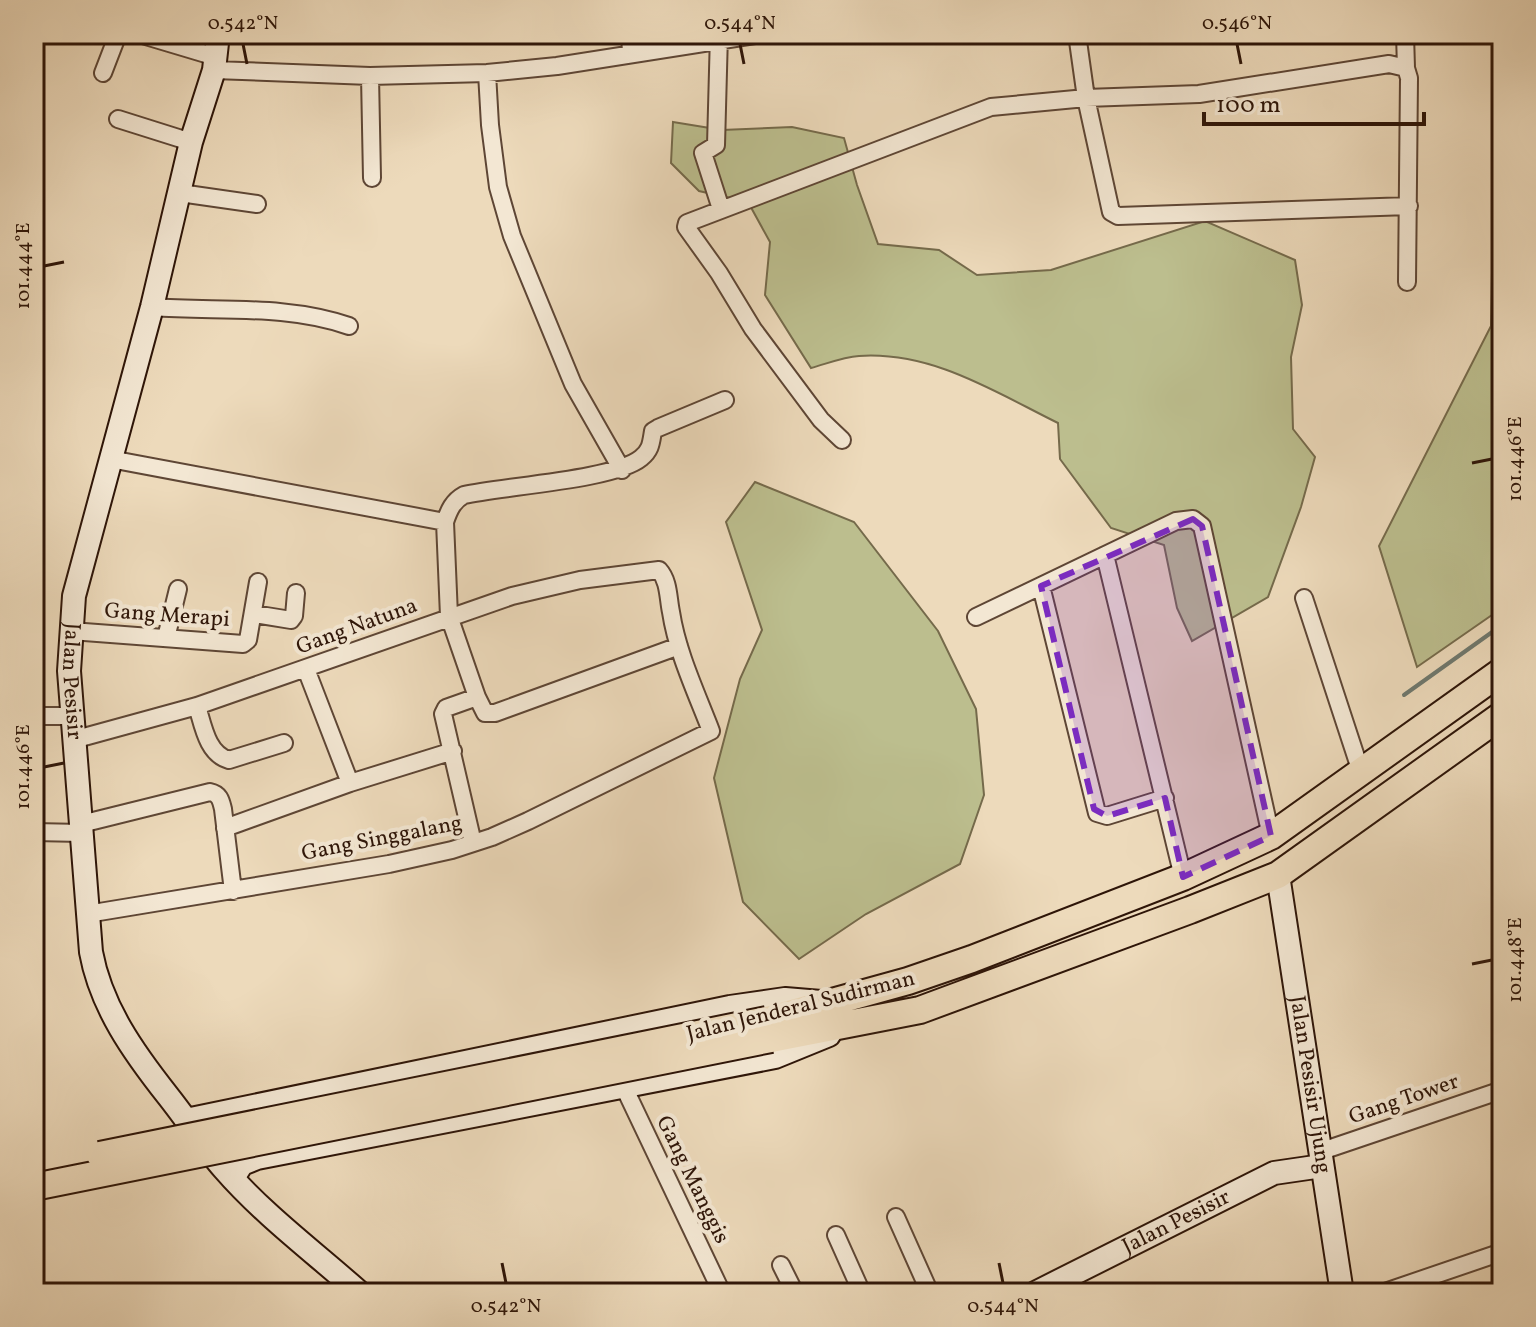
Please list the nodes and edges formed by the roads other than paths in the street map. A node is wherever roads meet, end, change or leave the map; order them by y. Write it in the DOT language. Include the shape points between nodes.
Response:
graph roads {
  1 [pos="118,34"];
  2 [pos="139,34"];
  3 [pos="218,34"];
  4 [pos="630,34"];
  5 [pos="761,34"];
  6 [pos="1077,34"];
  7 [pos="1405,34"];
  8 [pos="719,38"];
  9 [pos="631,53"];
  10 [pos="215,64"];
  11 [pos="1406,68"];
  12 [pos="103,73"];
  13 [pos="487,73"];
  14 [pos="370,76"];
  15 [pos="1086,98"];
  16 [pos="118,119"];
  17 [pos="191,142"];
  18 [pos="372,178"];
  19 [pos="180,193"];
  20 [pos="257,204"];
  21 [pos="1409,206"];
  22 [pos="721,209"];
  23 [pos="1407,282"];
  24 [pos="152,307"];
  25 [pos="349,326"];
  26 [pos="725,400"];
  27 [pos="842,440"];
  28 [pos="120,461"];
  29 [pos="622,470"];
  30 [pos="445,522"];
  31 [pos="1105,555"];
  32 [pos="258,582"];
  33 [pos="1041,586"];
  34 [pos="178,589"];
  35 [pos="296,593"];
  36 [pos="1304,598"];
  37 [pos="254,614"];
  38 [pos="449,616"];
  39 [pos="976,617"];
  40 [pos="71,631"];
  41 [pos="166,638"];
  42 [pos="679,646"];
  43 [pos="306,669"];
  44 [pos="1502,671"];
  45 [pos="477,697"];
  46 [pos="197,706"];
  47 [pos="1502,715"];
  48 [pos="34,716"];
  49 [pos="72,716"];
  50 [pos="73,740"];
  51 [pos="284,743"];
  52 [pos="453,751"];
  53 [pos="1361,772"];
  54 [pos="350,783"];
  55 [pos="1165,798"];
  56 [pos="225,828"];
  57 [pos="81,829"];
  58 [pos="34,832"];
  59 [pos="1271,836"];
  60 [pos="473,843"];
  61 [pos="1278,875"];
  62 [pos="1183,877"];
  63 [pos="233,891"];
  64 [pos="87,914"];
  65 [pos="834,1014"];
  66 [pos="769,1030"];
  67 [pos="623,1085"];
  68 [pos="1502,1090"];
  69 [pos="186,1120"];
  70 [pos="1321,1159"];
  71 [pos="34,1169"];
  72 [pos="233,1178"];
  73 [pos="34,1187"];
  74 [pos="896,1217"];
  75 [pos="836,1235"];
  76 [pos="1502,1252"];
  77 [pos="781,1265"];
  78 [pos="1060,1287"];
  79 [pos="360,1293"];
  80 [pos="722,1293"];
  81 [pos="795,1293"];
  82 [pos="862,1293"];
  83 [pos="930,1293"];
  84 [pos="1035,1293"];
  85 [pos="1342,1293"];
  86 [pos="1382,1293"];
  1 -- 12 [label="street"];
  2 -- 10 [label="street"];
  3 -- 10 [label="street, Jalan Pesisir"];
  4 -- 9 [label="street"];
  5 -- 8 [label="street"];
  6 -- 15 [label="street"];
  7 -- 11 [label="street"];
  8 -- 9 [label="street"];
  8 -- 22 [label="street" via="716,145 703,153"];
  9 -- 13 [label="street"];
  10 -- 14 [label="street"];
  10 -- 17 [label="street, Jalan Pesisir"];
  11 -- 15 [label="street" via="1389,64 1199,94"];
  11 -- 21 [label="street"];
  13 -- 14 [label="street"];
  13 -- 29 [label="street" via="498,187 512,236 573,384"];
  14 -- 18 [label="street"];
  15 -- 21 [label="street" via="1107,203 1118,216"];
  15 -- 22 [label="street" via="991,107"];
  16 -- 17 [label="street"];
  17 -- 19 [label="street, Jalan Pesisir"];
  19 -- 20 [label="street"];
  19 -- 24 [label="street, Jalan Pesisir"];
  21 -- 23 [label="street"];
  22 -- 27 [label="street" via="696,217 686,227 753,329"];
  24 -- 25 [label="street" via="249,310"];
  24 -- 28 [label="street, Jalan Pesisir"];
  26 -- 29 [label="street" via="653,431 648,451"];
  28 -- 30 [label="street"];
  28 -- 40 [label="street, Jalan Pesisir" via="79,573"];
  29 -- 30 [label="street" via="464,495 454,501"];
  30 -- 38 [label="street"];
  31 -- 33 [label="street"];
  31 -- 55 [label="street"];
  31 -- 59 [label="street" via="1176,521 1193,519 1202,526"];
  32 -- 37 [label="street, Gang Merapi"];
  33 -- 39 [label="street"];
  33 -- 55 [label="street" via="1097,813 1107,816"];
  34 -- 41 [label="street"];
  35 -- 37 [label="street" via="291,620"];
  36 -- 53 [label="street"];
  37 -- 41 [label="street, Gang Merapi" via="243,644"];
  38 -- 42 [label="street, Gang Natuna" via="580,580 659,570"];
  38 -- 43 [label="street, Gang Natuna"];
  38 -- 45 [label="street"];
  40 -- 41 [label="street, Gang Merapi"];
  40 -- 49 [label="street, Jalan Pesisir"];
  42 -- 45 [label="street" via="495,713 485,713"];
  42 -- 60 [label="street, Gang Singgalang" via="711,731"];
  43 -- 46 [label="street, Gang Natuna"];
  43 -- 54 [label="street"];
  44 -- 53 [label="main road, Jalan Jenderal Sudirman"];
  45 -- 52 [label="street" via="443,712"];
  46 -- 50 [label="street, Gang Natuna"];
  46 -- 51 [label="street" via="210,745 221,758"];
  47 -- 61 [label="main road, Jalan Jenderal Sudirman"];
  48 -- 49 [label="street"];
  49 -- 50 [label="street, Jalan Pesisir"];
  50 -- 57 [label="street, Jalan Pesisir"];
  52 -- 54 [label="street"];
  52 -- 60 [label="street"];
  53 -- 59 [label="main road, Jalan Jenderal Sudirman"];
  54 -- 56 [label="street"];
  55 -- 62 [label="street"];
  56 -- 57 [label="street" via="221,800 210,792"];
  56 -- 63 [label="street"];
  57 -- 58 [label="street"];
  57 -- 64 [label="street, Jalan Pesisir"];
  59 -- 62 [label="main road, Jalan Jenderal Sudirman"];
  60 -- 63 [label="street, Gang Singgalang" via="389,864"];
  61 -- 65 [label="main road, Jalan Jenderal Sudirman" via="920,1010"];
  61 -- 70 [label="street, Jalan Pesisir Ujung"];
  62 -- 65 [label="main road, Jalan Jenderal Sudirman"];
  63 -- 64 [label="street, Gang Singgalang"];
  64 -- 69 [label="street, Jalan Pesisir" via="94,970 108,1006"];
  65 -- 66 [label="main road, Jalan Jenderal Sudirman"];
  65 -- 67 [label="street" via="828,1037 775,1057"];
  65 -- 69 [label="street" via="785,999 730,1007"];
  66 -- 71 [label="main road, Jalan Jenderal Sudirman, bridge"];
  66 -- 73 [label="main road, Jalan Jenderal Sudirman, bridge"];
  67 -- 72 [label="street" via="257,1158 242,1164"];
  67 -- 80 [label="street, Gang Manggis"];
  68 -- 70 [label="street, Gang Tower"];
  69 -- 72 [label="street, Jalan Pesisir"];
  70 -- 78 [label="street, Jalan Pesisir" via="1274,1173"];
  70 -- 85 [label="street, Jalan Pesisir Ujung"];
  72 -- 79 [label="street, Jalan Pesisir"];
  74 -- 83 [label="street"];
  75 -- 82 [label="street"];
  76 -- 86 [label="street"];
  77 -- 81 [label="street"];
  78 -- 84 [label="street, Jalan Pesisir"];
}
